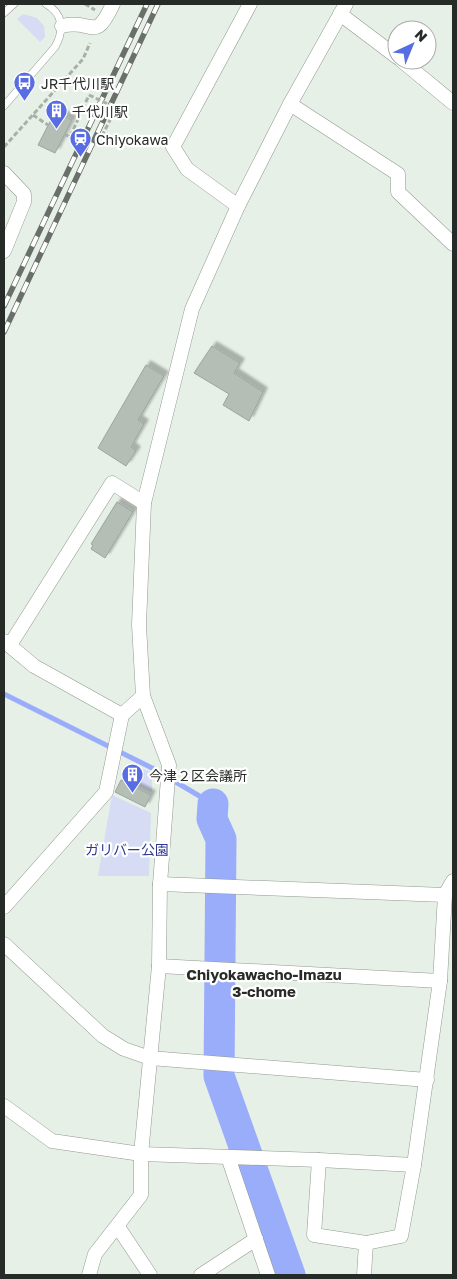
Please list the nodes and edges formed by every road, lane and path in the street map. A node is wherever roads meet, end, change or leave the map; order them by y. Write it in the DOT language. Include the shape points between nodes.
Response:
graph roads {
  1 [pos="14,4"];
  2 [pos="46,4"];
  3 [pos="113,4"];
  4 [pos="250,4"];
  5 [pos="343,9"];
  6 [pos="4,13"];
  7 [pos="62,26"];
  8 [pos="91,40"];
  9 [pos="387,48"];
  10 [pos="413,70"];
  11 [pos="453,103"];
  12 [pos="290,104"];
  13 [pos="4,106"];
  14 [pos="33,114"];
  15 [pos="48,125"];
  16 [pos="64,134"];
  17 [pos="102,136"];
  18 [pos="4,147"];
  19 [pos="4,173"];
  20 [pos="238,206"];
  21 [pos="453,244"];
  22 [pos="4,251"];
  23 [pos="144,502"];
  24 [pos="7,644"];
  25 [pos="143,696"];
  26 [pos="122,715"];
  27 [pos="453,881"];
  28 [pos="160,884"];
  29 [pos="445,895"];
  30 [pos="4,907"];
  31 [pos="4,944"];
  32 [pos="159,966"];
  33 [pos="440,981"];
  34 [pos="150,1058"];
  35 [pos="427,1080"];
  36 [pos="4,1106"];
  37 [pos="141,1154"];
  38 [pos="228,1157"];
  39 [pos="320,1160"];
  40 [pos="414,1165"];
  41 [pos="118,1227"];
  42 [pos="256,1239"];
  43 [pos="366,1243"];
  44 [pos="88,1275"];
  45 [pos="150,1275"];
  46 [pos="201,1275"];
  47 [pos="268,1275"];
  48 [pos="364,1275"];
  1 -- 6 [label="lane"];
  2 -- 7 [label="lane" via="59,16"];
  3 -- 7 [label="street" via="100,26 93,29 73,23"];
  4 -- 20 [label="street" via="173,147 187,169"];
  5 -- 9 [label="street"];
  5 -- 12 [label="street"];
  7 -- 13 [label="lane" via="55,47"];
  8 -- 14 [label="path" via="83,58"];
  10 -- 11 [label="street"];
  12 -- 20 [label="street"];
  12 -- 21 [label="street" via="398,174 398,192"];
  14 -- 15 [label="path"];
  14 -- 18 [label="path"];
  16 -- 17 [label="path, bridge" via="70,137 89,95 116,108"];
  19 -- 22 [label="street" via="24,194 24,202"];
  20 -- 23 [label="street" via="192,310"];
  23 -- 24 [label="street" via="112,483"];
  23 -- 25 [label="street" via="139,625"];
  24 -- 26 [label="street" via="34,666"];
  25 -- 26 [label="street"];
  25 -- 28 [label="street" via="170,765"];
  26 -- 30 [label="street" via="106,792"];
  27 -- 29 [label="street"];
  28 -- 29 [label="street"];
  28 -- 32 [label="street"];
  29 -- 33 [label="street"];
  31 -- 34 [label="street" via="103,1036 124,1049"];
  32 -- 33 [label="street"];
  32 -- 34 [label="street"];
  33 -- 35 [label="street"];
  34 -- 35 [label="street"];
  34 -- 37 [label="street"];
  35 -- 40 [label="street"];
  36 -- 37 [label="street" via="52,1141"];
  37 -- 38 [label="street"];
  37 -- 41 [label="street" via="141,1195"];
  38 -- 39 [label="street"];
  38 -- 42 [label="street"];
  39 -- 40 [label="street"];
  39 -- 43 [label="street" via="314,1235"];
  40 -- 43 [label="street" via="400,1236"];
  41 -- 44 [label="street" via="95,1254"];
  41 -- 45 [label="street"];
  42 -- 46 [label="street"];
  42 -- 47 [label="street"];
  43 -- 48 [label="street"];
}
